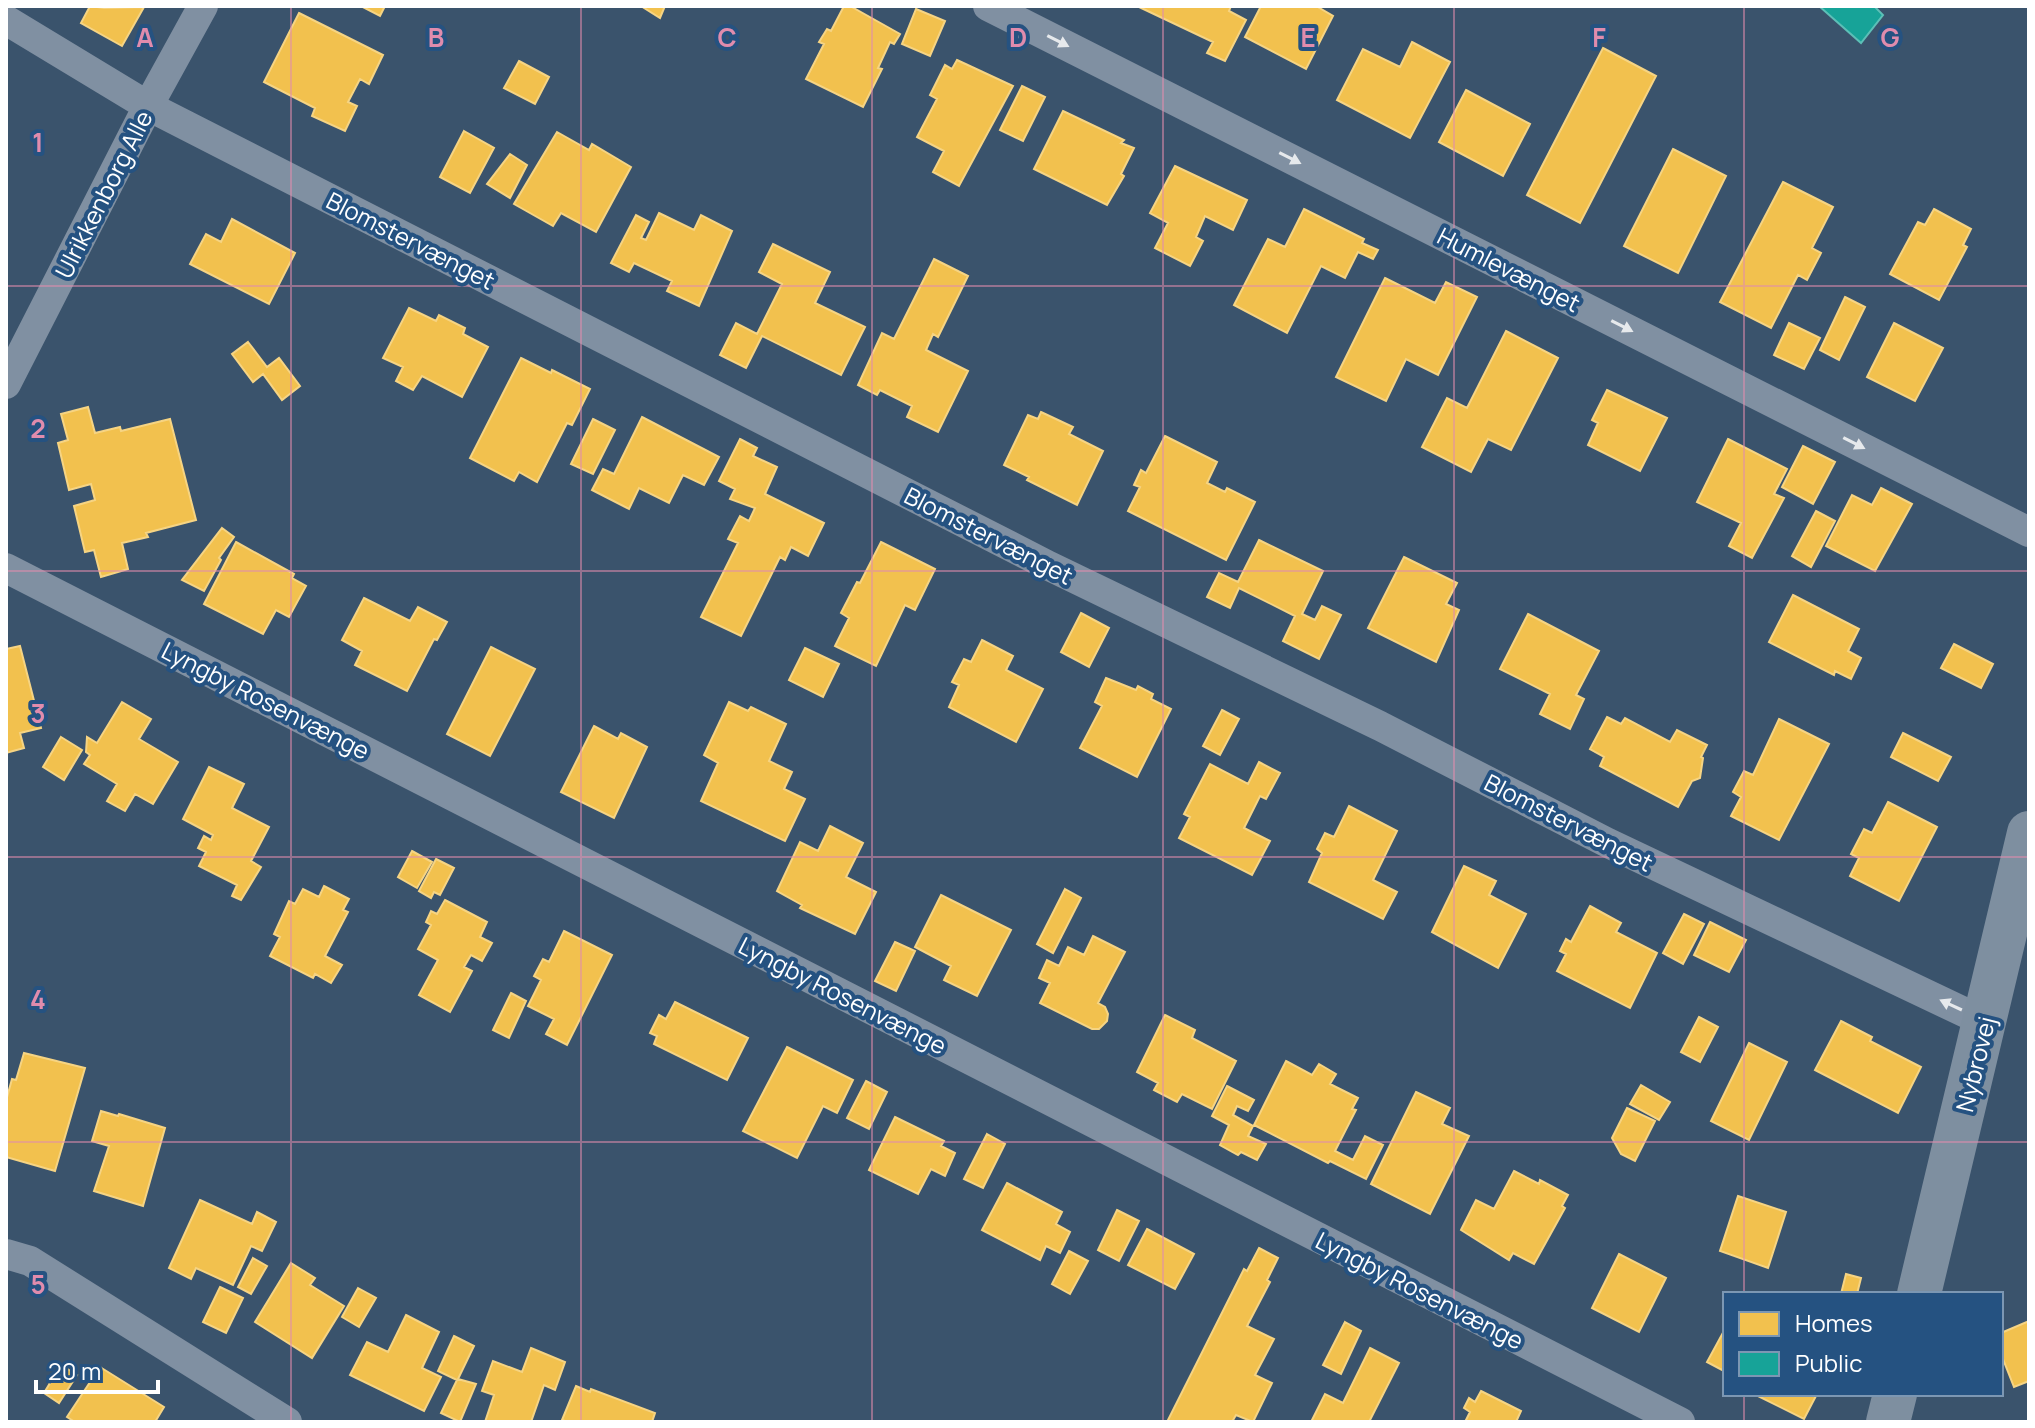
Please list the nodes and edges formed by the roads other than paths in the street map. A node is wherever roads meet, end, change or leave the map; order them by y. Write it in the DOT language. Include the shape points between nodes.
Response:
graph roads {
  1 [pos="203,6"];
  2 [pos="988,6"];
  3 [pos="6,20"];
  4 [pos="148,106"];
  5 [pos="6,384"];
  6 [pos="2029,532"];
  7 [pos="6,568"];
  8 [pos="2029,833"];
  9 [pos="1985,1022"];
  10 [pos="6,1254"];
  11 [pos="1919,1292"];
  12 [pos="1894,1396"];
  13 [pos="287,1422"];
  14 [pos="1680,1422"];
  15 [pos="1888,1422"];
  1 -- 4 [label="street, Ulrikkenborg Alle"];
  2 -- 6 [label="street, Humlevænget, one-way"];
  3 -- 4 [label="street, Blomstervænget"];
  4 -- 5 [label="street, Ulrikkenborg Alle"];
  9 -- 4 [label="street, Blomstervænget, one-way" via="1608,843 1047,565"];
  7 -- 14 [label="street, Lyngby Rosenvænge"];
  8 -- 9 [label="main road, Nybrovej"];
  9 -- 11 [label="main road, Nybrovej"];
  10 -- 13 [label="street" via="30,1261"];
  12 -- 15 [label="main road"];
}
